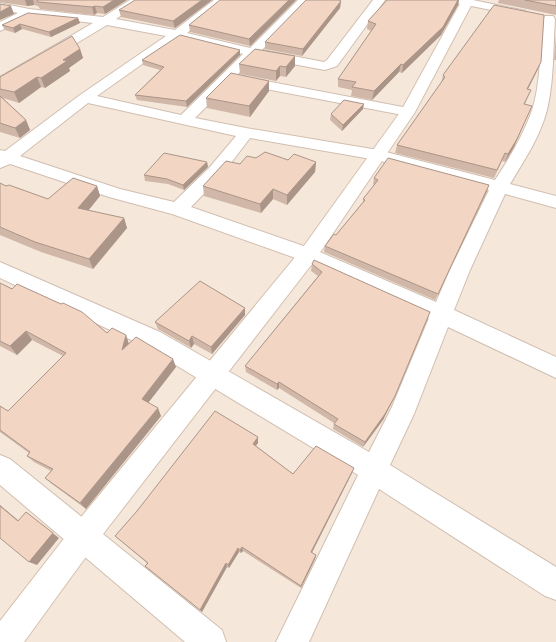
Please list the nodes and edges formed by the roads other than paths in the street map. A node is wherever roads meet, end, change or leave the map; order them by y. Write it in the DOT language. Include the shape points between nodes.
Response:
graph roads {
  1 [pos="138,0"];
  2 [pos="221,0"];
  3 [pos="304,0"];
  4 [pos="379,0"];
  5 [pos="463,1"];
  6 [pos="46,3"];
  7 [pos="0,6"];
  8 [pos="29,12"];
  9 [pos="553,19"];
  10 [pos="105,21"];
  11 [pos="0,27"];
  12 [pos="177,34"];
  13 [pos="252,52"];
  14 [pos="227,77"];
  15 [pos="0,83"];
  16 [pos="85,98"];
  17 [pos="408,112"];
  18 [pos="185,120"];
  19 [pos="246,132"];
  20 [pos="378,155"];
  21 [pos="3,159"];
  22 [pos="500,186"];
  23 [pos="556,202"];
  24 [pos="178,209"];
  25 [pos="308,255"];
  26 [pos="0,269"];
  27 [pos="442,314"];
  28 [pos="556,368"];
  29 [pos="211,375"];
  30 [pos="0,468"];
  31 [pos="374,470"];
  32 [pos="83,537"];
  33 [pos="556,585"];
  34 [pos="4,642"];
  35 [pos="210,642"];
  36 [pos="292,642"];
  1 -- 10 [label="street"];
  2 -- 12 [label="street"];
  3 -- 13 [label="street"];
  4 -- 13 [label="street" via="332,63 326,66"];
  5 -- 9 [label="street"];
  5 -- 17 [label="street"];
  6 -- 8 [label="street"];
  7 -- 8 [label="street"];
  8 -- 10 [label="street"];
  8 -- 11 [label="street"];
  9 -- 22 [label="street" via="539,112 523,149"];
  10 -- 12 [label="street"];
  10 -- 15 [label="street"];
  12 -- 13 [label="street"];
  12 -- 16 [label="street"];
  13 -- 14 [label="street"];
  14 -- 17 [label="street"];
  14 -- 18 [label="street"];
  16 -- 18 [label="street"];
  16 -- 21 [label="street"];
  17 -- 20 [label="street"];
  18 -- 19 [label="street"];
  19 -- 20 [label="street"];
  19 -- 24 [label="street" via="215,172"];
  20 -- 22 [label="street"];
  20 -- 25 [label="street"];
  21 -- 24 [label="street"];
  22 -- 23 [label="street"];
  22 -- 27 [label="street"];
  24 -- 25 [label="street"];
  25 -- 27 [label="street"];
  25 -- 29 [label="street"];
  26 -- 29 [label="street" via="152,338"];
  27 -- 28 [label="street"];
  27 -- 31 [label="street" via="401,414"];
  29 -- 31 [label="street"];
  29 -- 32 [label="street"];
  30 -- 32 [label="street"];
  31 -- 33 [label="street"];
  31 -- 36 [label="street"];
  32 -- 34 [label="street"];
  32 -- 35 [label="street"];
}
